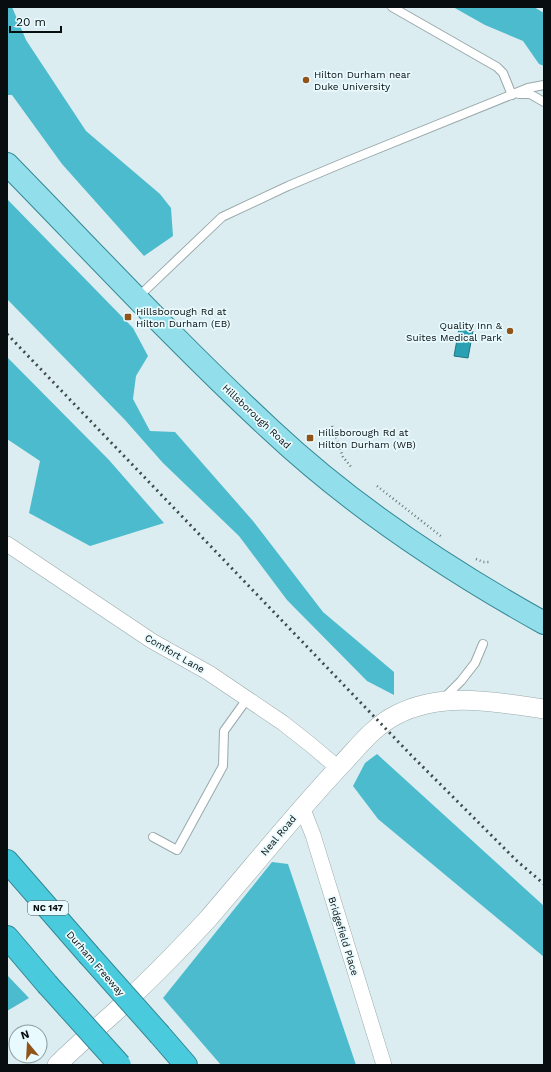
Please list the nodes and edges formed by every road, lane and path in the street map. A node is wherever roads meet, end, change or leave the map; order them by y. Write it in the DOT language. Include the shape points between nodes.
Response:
graph roads {
  1 [pos="392,7"];
  2 [pos="544,85"];
  3 [pos="512,95"];
  4 [pos="544,102"];
  5 [pos="7,164"];
  6 [pos="137,298"];
  7 [pos="332,426"];
  8 [pos="352,468"];
  9 [pos="377,486"];
  10 [pos="442,537"];
  11 [pos="7,544"];
  12 [pos="473,558"];
  13 [pos="491,562"];
  14 [pos="544,623"];
  15 [pos="483,644"];
  16 [pos="247,699"];
  17 [pos="441,701"];
  18 [pos="544,709"];
  19 [pos="338,768"];
  20 [pos="302,807"];
  21 [pos="153,837"];
  22 [pos="7,862"];
  23 [pos="7,938"];
  24 [pos="57,1065"];
  25 [pos="120,1065"];
  26 [pos="186,1065"];
  27 [pos="384,1065"];
  1 -- 3 [label="lane" via="497,67 503,73"];
  2 -- 3 [label="lane"];
  3 -- 4 [label="lane" via="530,94"];
  3 -- 6 [label="lane" via="288,186 222,217"];
  5 -- 6 [label="main road, Hillsborough Road"];
  6 -- 14 [label="main road, Hillsborough Road" via="271,431 331,481 446,565"];
  7 -- 8 [label="path" via="343,457"];
  9 -- 10 [label="path"];
  11 -- 16 [label="street, Comfort Lane" via="152,641"];
  12 -- 13 [label="path"];
  15 -- 17 [label="lane" via="475,663"];
  16 -- 19 [label="street, Comfort Lane" via="284,723"];
  16 -- 21 [label="lane" via="224,731 223,766 177,850"];
  17 -- 18 [label="street, Neal Road" via="469,700"];
  17 -- 19 [label="street, Neal Road" via="429,702 395,715 383,723"];
  19 -- 20 [label="street, Neal Road"];
  20 -- 24 [label="street, Neal Road" via="206,920 159,970"];
  20 -- 27 [label="street, Bridgefield Place" via="313,835"];
  22 -- 26 [label="highway, Durham Freeway / NC 147, bridge"];
  23 -- 25 [label="highway, bridge"];
}
